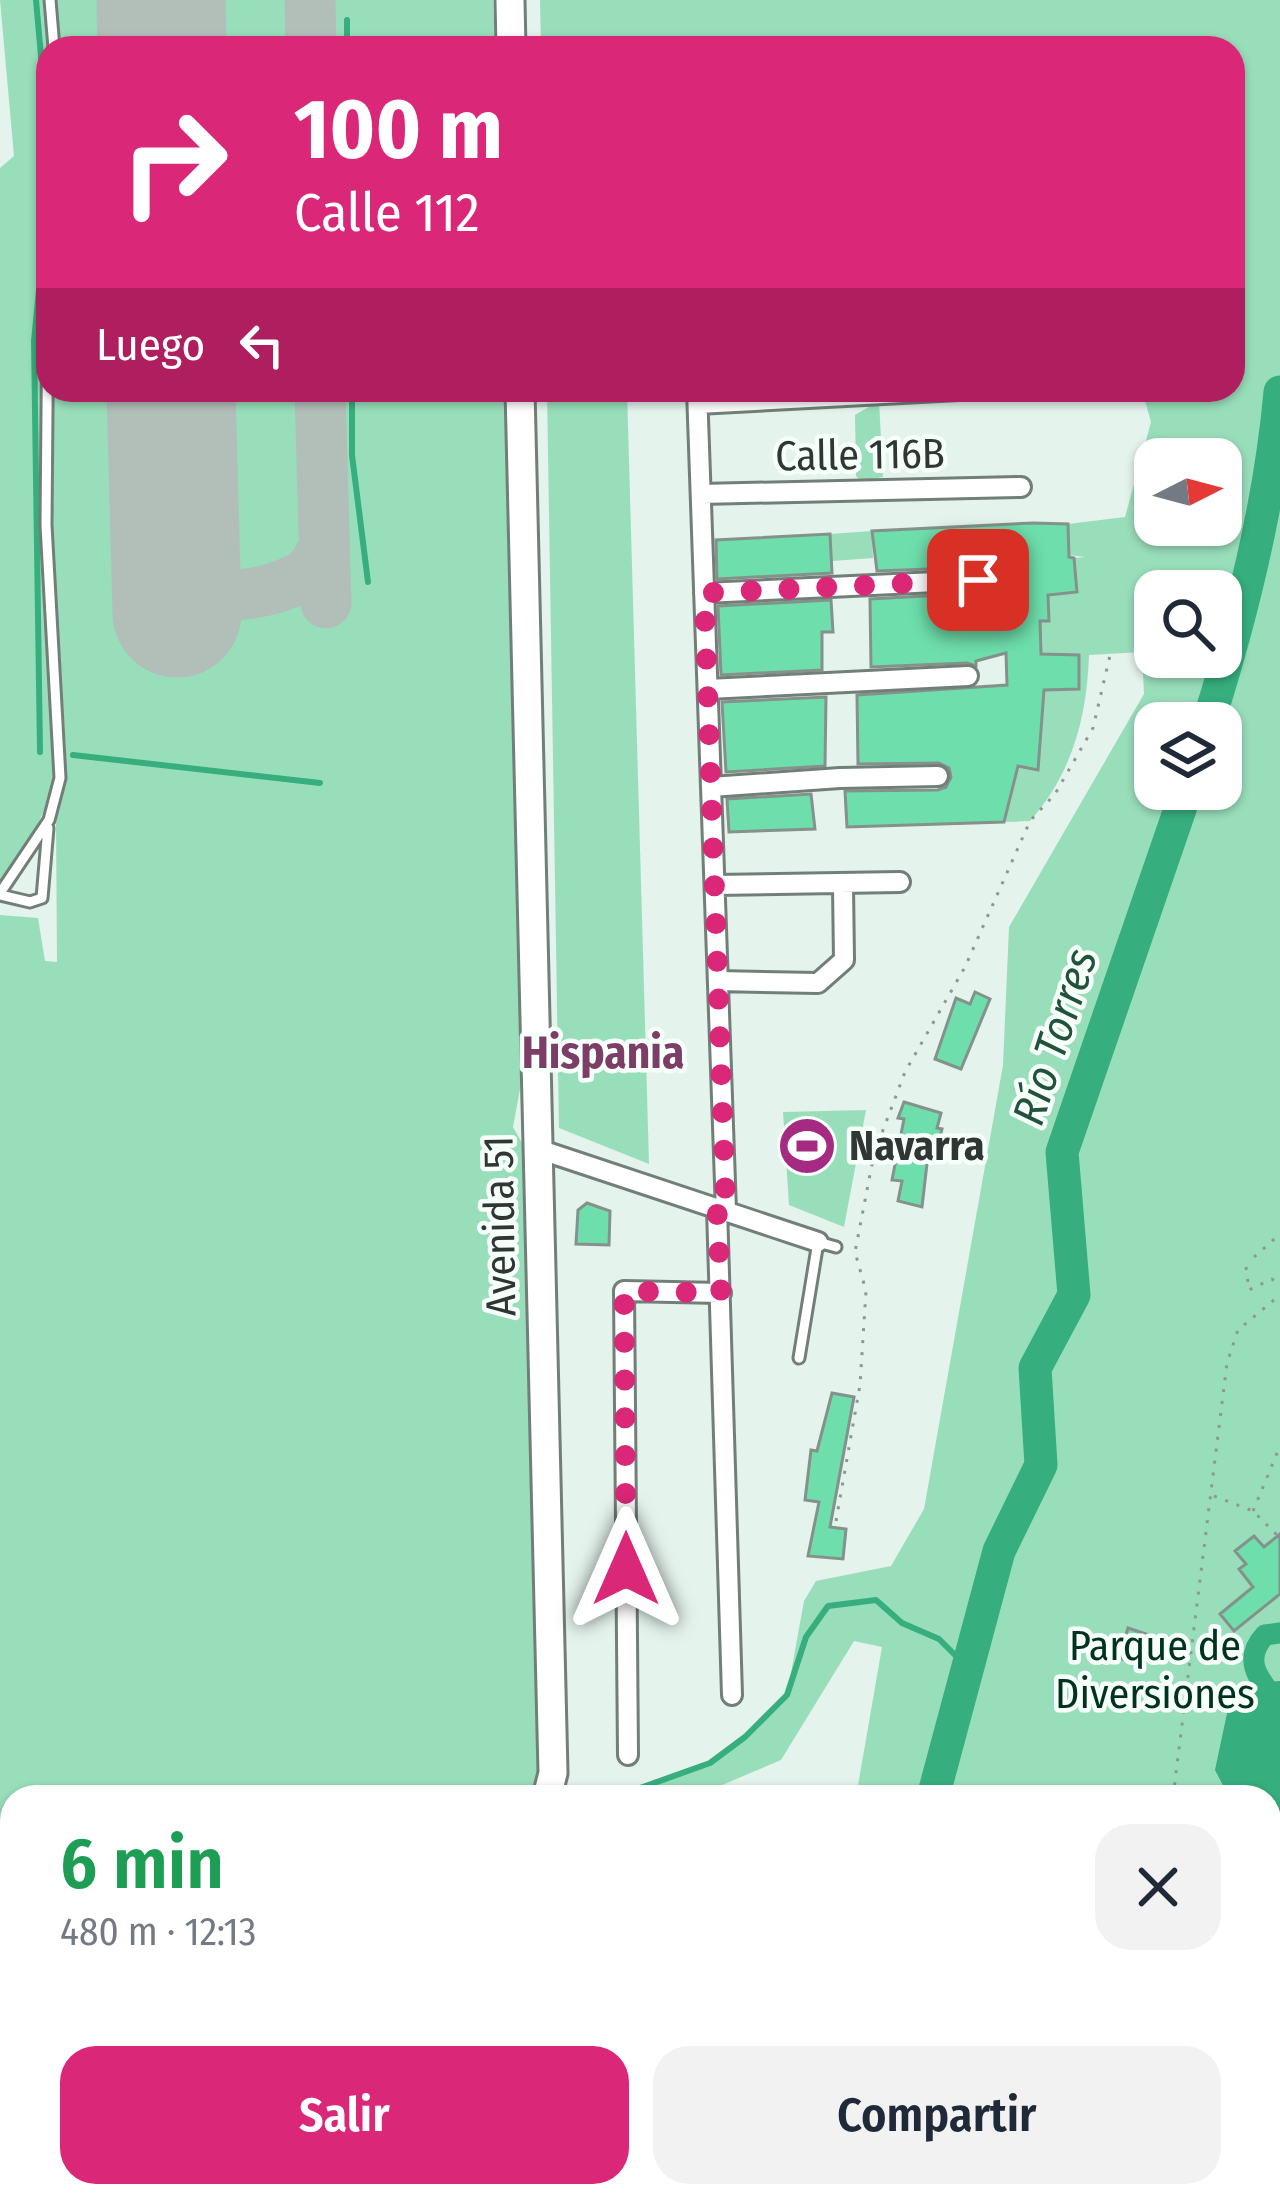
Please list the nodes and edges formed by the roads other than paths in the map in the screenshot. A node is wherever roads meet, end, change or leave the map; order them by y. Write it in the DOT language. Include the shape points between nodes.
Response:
graph roads {
  1 [pos="50,0"];
  2 [pos="510,0"];
  3 [pos="53,36"];
  4 [pos="511,36"];
  5 [pos="47,402"];
  6 [pos="520,402"];
  7 [pos="698,402"];
  8 [pos="1021,487"];
  9 [pos="701,494"];
  10 [pos="978,580"];
  11 [pos="704,593"];
  12 [pos="968,676"];
  13 [pos="708,689"];
  14 [pos="938,776"];
  15 [pos="711,787"];
  16 [pos="49,820"];
  17 [pos="900,882"];
  18 [pos="715,885"];
  19 [pos="843,886"];
  20 [pos="0,894"];
  21 [pos="718,981"];
  22 [pos="541,1150"];
  23 [pos="722,1210"];
  24 [pos="827,1244"];
  25 [pos="721,1293"];
  26 [pos="799,1358"];
  27 [pos="732,1695"];
  28 [pos="628,1755"];
  29 [pos="550,1785"];
  1 -- 3 [label="lane"];
  2 -- 4 [label="main road"];
  5 -- 16 [label="lane" via="60,735"];
  6 -- 22 [label="main road, Avenida 51"];
  7 -- 9 [label="street"];
  8 -- 9 [label="street, Calle 116B"];
  9 -- 11 [label="street"];
  10 -- 11 [label="street"];
  11 -- 13 [label="street"];
  12 -- 13 [label="street"];
  13 -- 15 [label="street"];
  14 -- 15 [label="street"];
  15 -- 18 [label="street"];
  16 -- 20 [label="lane"];
  16 -- 20 [label="lane" via="42,898"];
  17 -- 19 [label="street"];
  18 -- 19 [label="street"];
  18 -- 21 [label="street"];
  19 -- 21 [label="street" via="844,960 818,983"];
  21 -- 23 [label="street"];
  22 -- 23 [label="street"];
  22 -- 29 [label="main road, Avenida 51"];
  23 -- 24 [label="street"];
  23 -- 25 [label="street"];
  24 -- 26 [label="lane"];
  25 -- 27 [label="street"];
  25 -- 28 [label="street" via="624,1291"];
}
